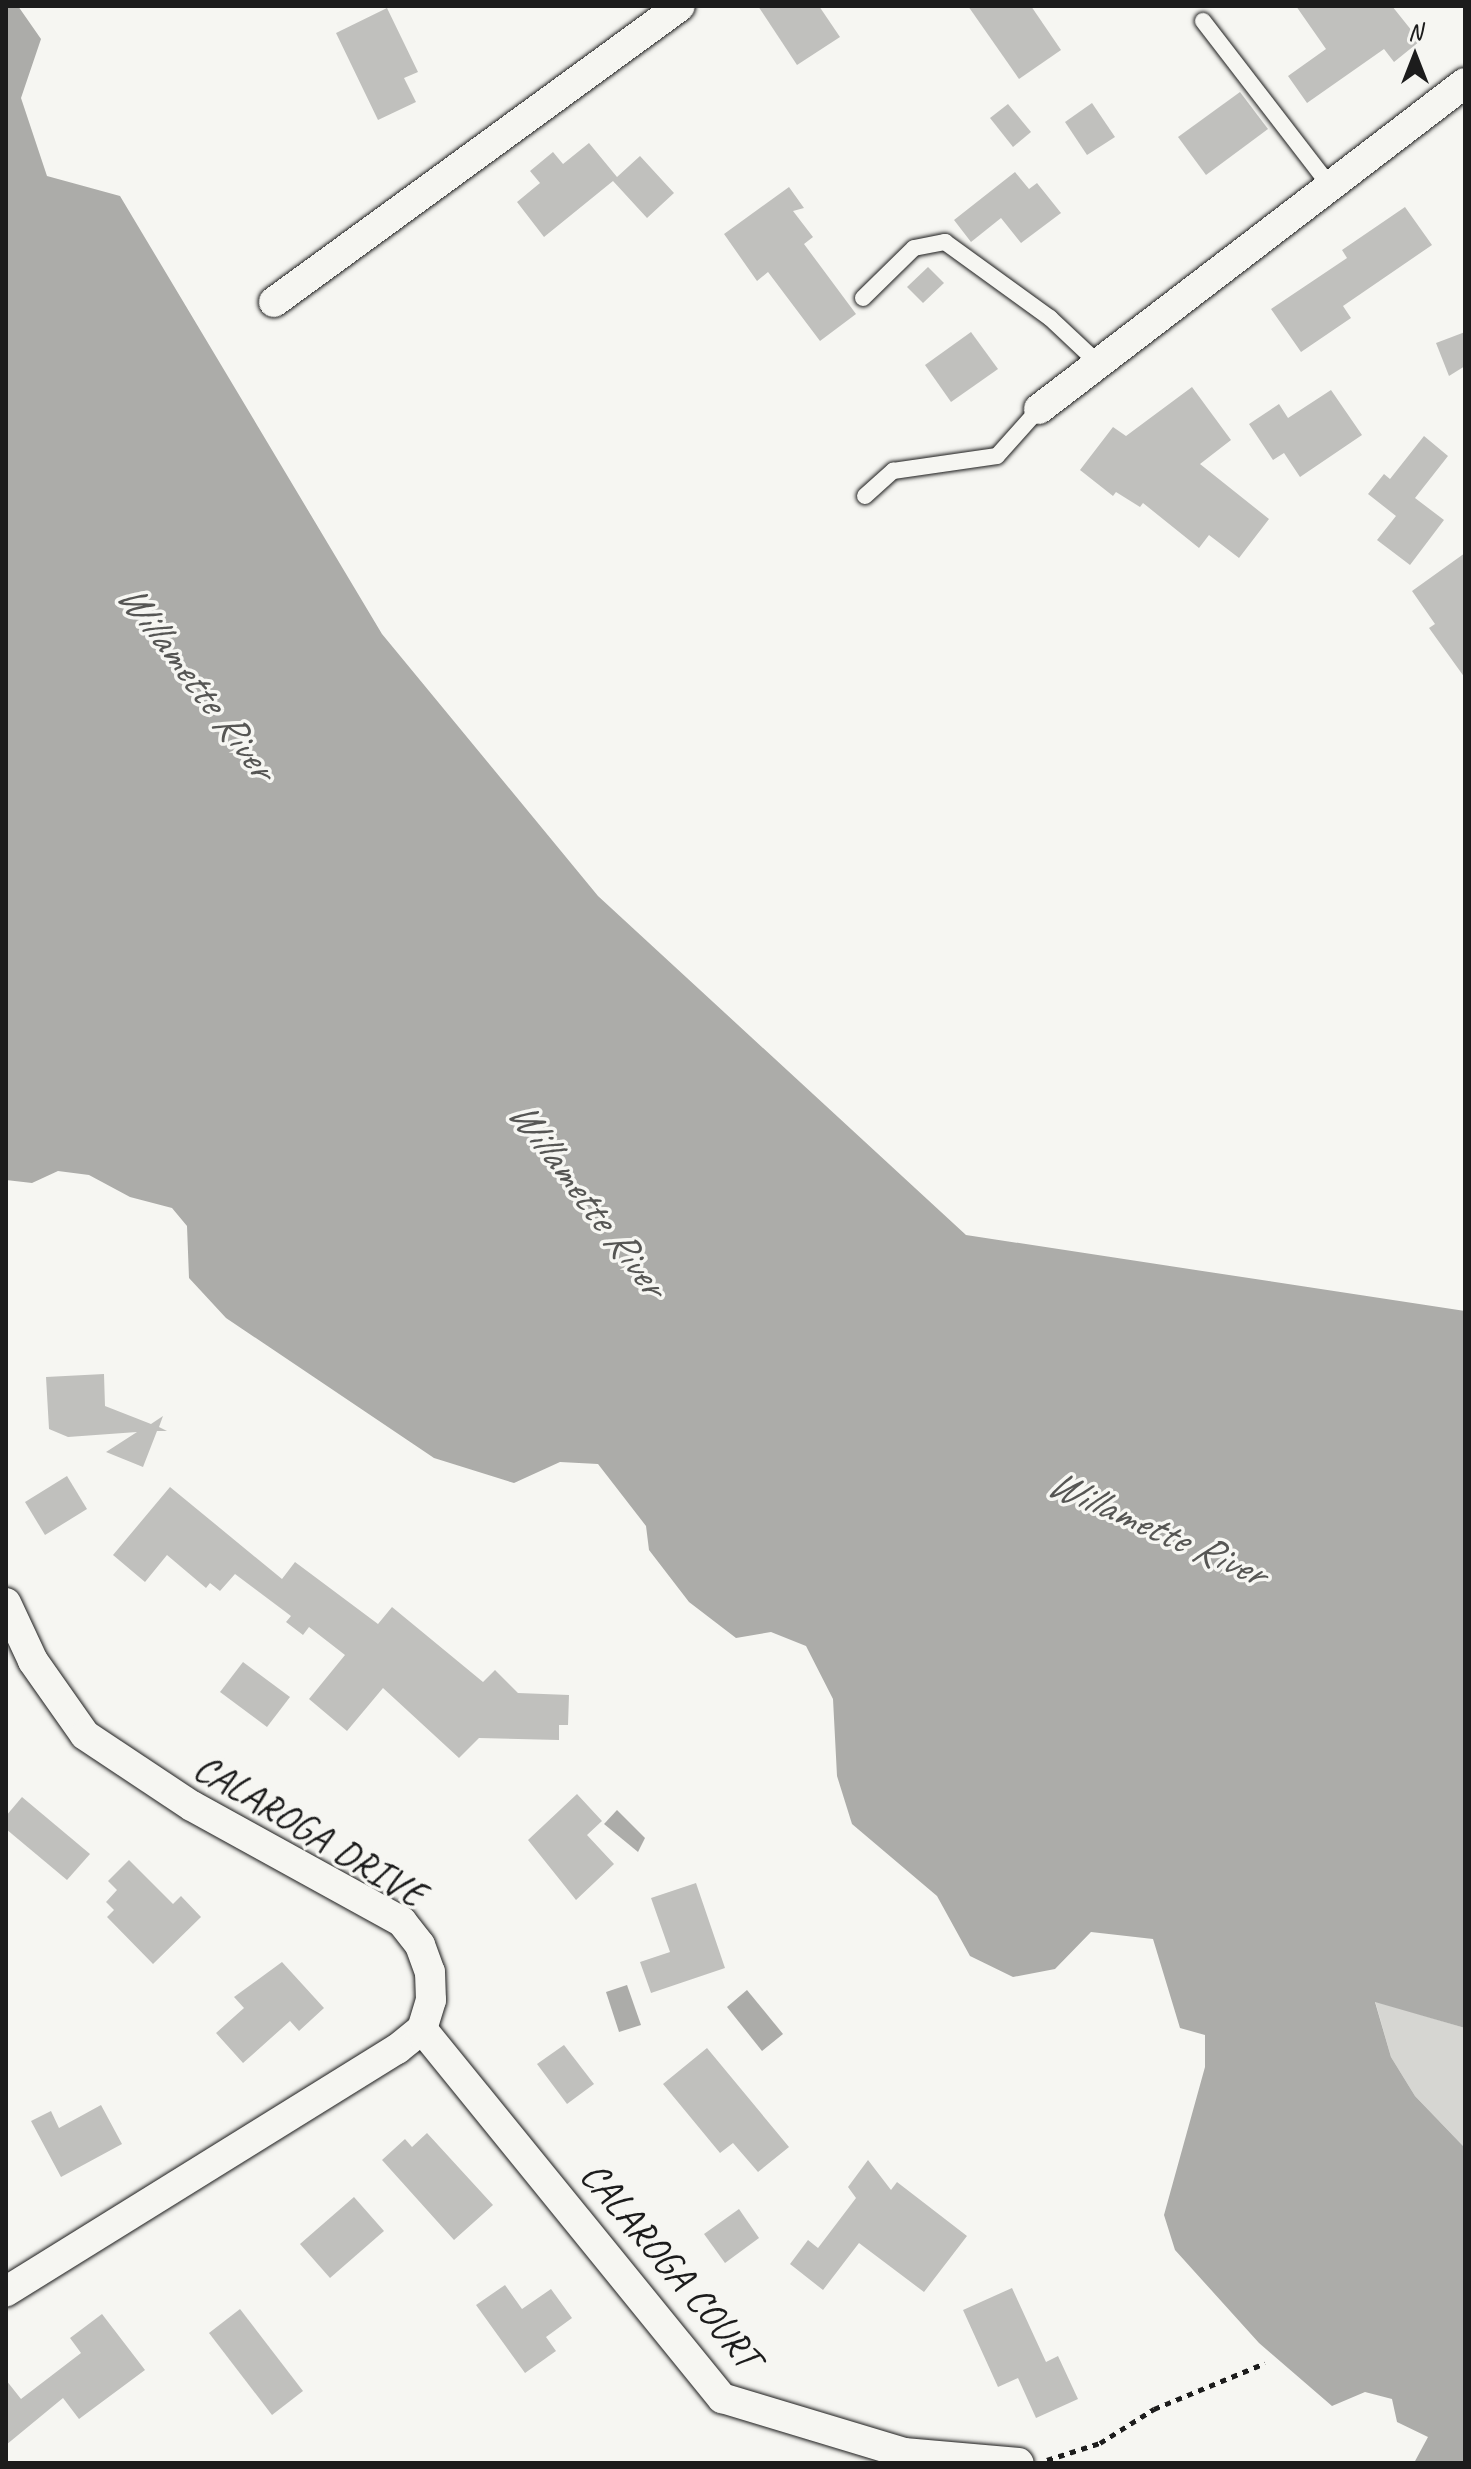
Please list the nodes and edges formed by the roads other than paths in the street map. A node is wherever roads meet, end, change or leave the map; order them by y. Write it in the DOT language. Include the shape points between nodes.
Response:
graph roads {
  1 [pos="680,6"];
  2 [pos="1203,21"];
  3 [pos="1465,83"];
  4 [pos="1330,186"];
  5 [pos="863,298"];
  6 [pos="274,302"];
  7 [pos="1098,363"];
  8 [pos="1039,409"];
  9 [pos="865,496"];
  10 [pos="6,1603"];
  11 [pos="422,2029"];
  12 [pos="6,2291"];
  13 [pos="1019,2463"];
  1 -- 6 [label="street"];
  2 -- 4 [label="lane"];
  3 -- 4 [label="street"];
  4 -- 7 [label="street"];
  5 -- 7 [label="lane" via="914,248 945,242 1050,318"];
  7 -- 8 [label="street"];
  8 -- 9 [label="lane" via="997,456 893,471"];
  10 -- 11 [label="street, CALAROGA DRIVE" via="66,1716 105,1752 402,1922 420,1945 430,1972 431,2000"];
  11 -- 12 [label="street"];
  11 -- 13 [label="street, CALAROGA COURT" via="722,2398 904,2453"];
}
